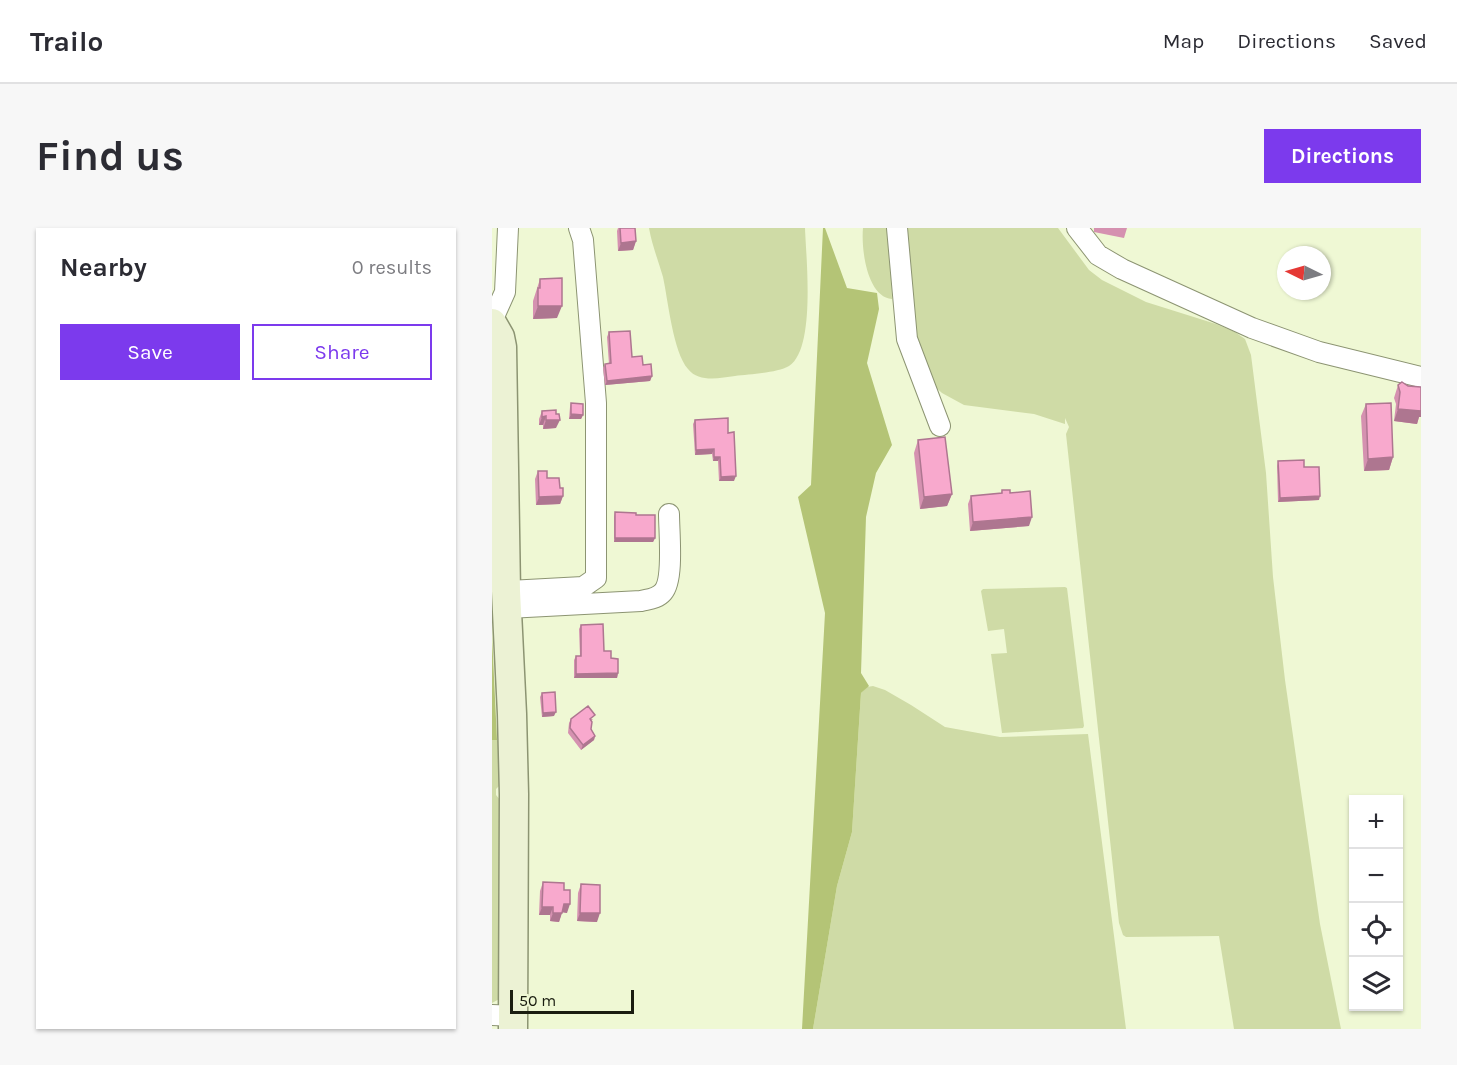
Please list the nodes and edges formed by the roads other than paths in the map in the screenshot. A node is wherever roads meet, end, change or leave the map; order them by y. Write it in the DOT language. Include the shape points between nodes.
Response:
graph roads {
  1 [pos="508,228"];
  2 [pos="579,228"];
  3 [pos="897,228"];
  4 [pos="1077,228"];
  5 [pos="492,322"];
  6 [pos="1421,377"];
  7 [pos="940,426"];
  8 [pos="669,514"];
  9 [pos="507,599"];
  10 [pos="506,1020"];
  1 -- 5 [label="street" via="505,292"];
  2 -- 9 [label="street" via="596,403 596,578 583,587"];
  3 -- 7 [label="street" via="907,339"];
  4 -- 6 [label="street" via="1098,255 1122,270 1252,328 1319,352"];
  5 -- 9 [label="street" via="502,347"];
  8 -- 9 [label="street" via="669,579 656,598"];
  9 -- 10 [label="street" via="514,817"];
}
